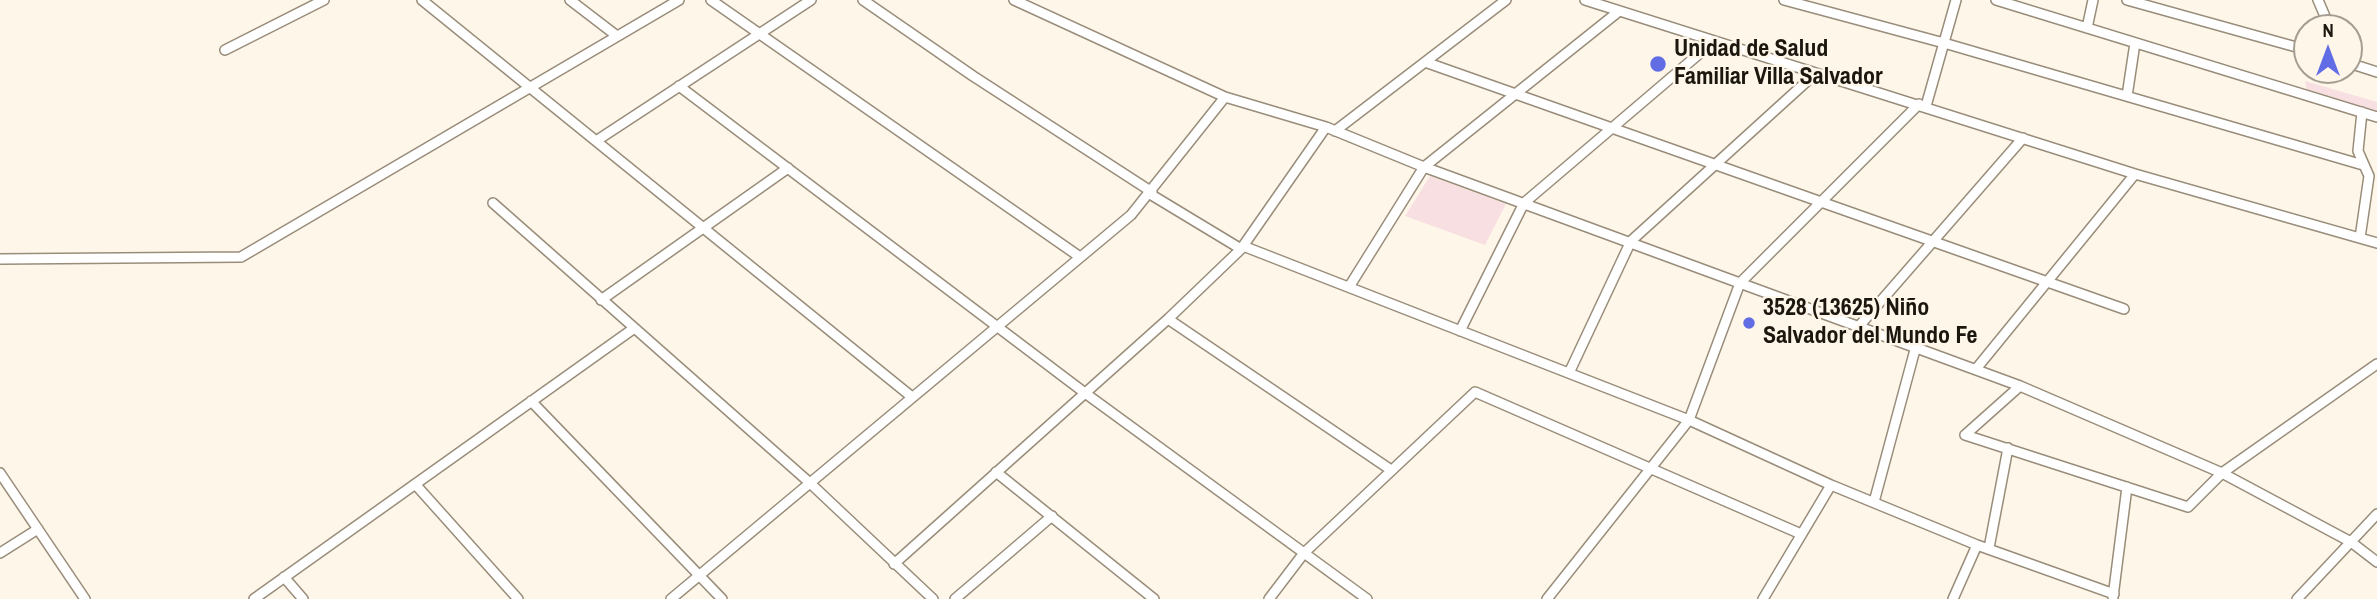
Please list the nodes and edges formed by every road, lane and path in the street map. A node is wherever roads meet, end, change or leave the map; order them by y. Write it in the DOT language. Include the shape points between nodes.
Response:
graph roads {
  1 [pos="324,0"];
  2 [pos="422,0"];
  3 [pos="570,0"];
  4 [pos="678,0"];
  5 [pos="711,0"];
  6 [pos="811,0"];
  7 [pos="863,0"];
  8 [pos="1014,0"];
  9 [pos="1506,0"];
  10 [pos="1585,0"];
  11 [pos="1784,0"];
  12 [pos="1956,0"];
  13 [pos="1996,0"];
  14 [pos="2093,0"];
  15 [pos="2127,0"];
  16 [pos="1618,12"];
  17 [pos="2087,28"];
  18 [pos="760,34"];
  19 [pos="617,36"];
  20 [pos="1713,42"];
  21 [pos="1944,43"];
  22 [pos="2135,43"];
  23 [pos="2293,46"];
  24 [pos="225,50"];
  25 [pos="1425,62"];
  26 [pos="1816,73"];
  27 [pos="679,86"];
  28 [pos="530,87"];
  29 [pos="1515,94"];
  30 [pos="2127,96"];
  31 [pos="1225,97"];
  32 [pos="1922,105"];
  33 [pos="2362,112"];
  34 [pos="2377,117"];
  35 [pos="1613,127"];
  36 [pos="1331,129"];
  37 [pos="2023,138"];
  38 [pos="596,141"];
  39 [pos="1715,165"];
  40 [pos="2363,165"];
  41 [pos="1424,167"];
  42 [pos="788,168"];
  43 [pos="2134,174"];
  44 [pos="2373,177"];
  45 [pos="1151,193"];
  46 [pos="1822,201"];
  47 [pos="493,203"];
  48 [pos="1524,203"];
  49 [pos="703,228"];
  50 [pos="2360,238"];
  51 [pos="1631,241"];
  52 [pos="1933,241"];
  53 [pos="2377,243"];
  54 [pos="1242,248"];
  55 [pos="1080,257"];
  56 [pos="0,259"];
  57 [pos="2047,282"];
  58 [pos="1740,283"];
  59 [pos="1349,287"];
  60 [pos="601,300"];
  61 [pos="2124,309"];
  62 [pos="1168,319"];
  63 [pos="999,325"];
  64 [pos="1860,326"];
  65 [pos="633,329"];
  66 [pos="1460,331"];
  67 [pos="1916,346"];
  68 [pos="2377,365"];
  69 [pos="1976,369"];
  70 [pos="1569,373"];
  71 [pos="2020,386"];
  72 [pos="1085,393"];
  73 [pos="912,397"];
  74 [pos="531,401"];
  75 [pos="1689,420"];
  76 [pos="2008,449"];
  77 [pos="1650,467"];
  78 [pos="1391,470"];
  79 [pos="996,472"];
  80 [pos="0,473"];
  81 [pos="2222,473"];
  82 [pos="810,483"];
  83 [pos="415,484"];
  84 [pos="1831,485"];
  85 [pos="2127,487"];
  86 [pos="1874,502"];
  87 [pos="2377,514"];
  88 [pos="1052,516"];
  89 [pos="38,529"];
  90 [pos="1801,534"];
  91 [pos="2351,542"];
  92 [pos="1978,545"];
  93 [pos="1989,548"];
  94 [pos="0,553"];
  95 [pos="1304,553"];
  96 [pos="2377,562"];
  97 [pos="894,564"];
  98 [pos="699,576"];
  99 [pos="284,577"];
  100 [pos="2113,597"];
  101 [pos="85,599"];
  102 [pos="254,599"];
  103 [pos="303,599"];
  104 [pos="518,599"];
  105 [pos="671,599"];
  106 [pos="722,599"];
  107 [pos="933,599"];
  108 [pos="955,599"];
  109 [pos="1154,599"];
  110 [pos="1269,599"];
  111 [pos="1367,599"];
  112 [pos="1548,599"];
  113 [pos="1763,599"];
  114 [pos="1952,599"];
  115 [pos="2297,599"];
  1 -- 24 [label="street"];
  2 -- 28 [label="street"];
  3 -- 19 [label="street"];
  4 -- 19 [label="street"];
  5 -- 18 [label="street"];
  6 -- 18 [label="street"];
  7 -- 45 [label="street"];
  8 -- 31 [label="street"];
  9 -- 25 [label="street"];
  10 -- 16 [label="street"];
  11 -- 21 [label="street"];
  12 -- 21 [label="street"];
  13 -- 17 [label="street"];
  14 -- 17 [label="street"];
  15 -- 23 [label="street"];
  16 -- 20 [label="street"];
  16 -- 29 [label="street"];
  17 -- 22 [label="street"];
  18 -- 27 [label="street"];
  18 -- 55 [label="street"];
  19 -- 28 [label="street"];
  20 -- 26 [label="street"];
  20 -- 35 [label="street"];
  21 -- 30 [label="street"];
  21 -- 32 [label="street"];
  22 -- 30 [label="street"];
  22 -- 33 [label="street"];
  25 -- 29 [label="street"];
  25 -- 36 [label="street"];
  26 -- 32 [label="street"];
  26 -- 39 [label="street"];
  27 -- 38 [label="street"];
  27 -- 42 [label="street"];
  28 -- 38 [label="street"];
  28 -- 56 [label="street" via="241,257"];
  29 -- 35 [label="street"];
  29 -- 41 [label="street"];
  30 -- 40 [label="street"];
  31 -- 36 [label="street"];
  31 -- 45 [label="street"];
  32 -- 37 [label="street"];
  32 -- 46 [label="street"];
  33 -- 34 [label="street"];
  33 -- 40 [label="street" via="2358,151"];
  35 -- 39 [label="street"];
  35 -- 48 [label="street"];
  36 -- 41 [label="street"];
  36 -- 54 [label="street"];
  37 -- 43 [label="street"];
  37 -- 52 [label="street"];
  38 -- 49 [label="street"];
  39 -- 46 [label="street"];
  39 -- 51 [label="street"];
  40 -- 44 [label="street"];
  41 -- 48 [label="street"];
  41 -- 59 [label="street"];
  42 -- 49 [label="street"];
  42 -- 63 [label="street"];
  43 -- 50 [label="street"];
  43 -- 57 [label="street"];
  44 -- 50 [label="street"];
  45 -- 54 [label="street"];
  45 -- 55 [label="street"];
  46 -- 52 [label="street"];
  46 -- 58 [label="street"];
  47 -- 60 [label="street"];
  48 -- 51 [label="street"];
  48 -- 66 [label="street"];
  49 -- 60 [label="street"];
  49 -- 73 [label="street"];
  50 -- 53 [label="street"];
  51 -- 58 [label="street"];
  51 -- 70 [label="street"];
  52 -- 57 [label="street"];
  52 -- 64 [label="street"];
  54 -- 59 [label="street"];
  54 -- 62 [label="street"];
  55 -- 63 [label="street"];
  57 -- 61 [label="street"];
  57 -- 69 [label="street"];
  58 -- 64 [label="street"];
  58 -- 75 [label="street"];
  59 -- 66 [label="street"];
  60 -- 65 [label="street"];
  62 -- 72 [label="street"];
  62 -- 78 [label="street"];
  63 -- 72 [label="street"];
  63 -- 73 [label="street"];
  64 -- 67 [label="street"];
  65 -- 74 [label="street"];
  65 -- 82 [label="street"];
  66 -- 70 [label="street"];
  67 -- 69 [label="street"];
  67 -- 86 [label="street"];
  68 -- 81 [label="street"];
  69 -- 71 [label="street"];
  70 -- 75 [label="street"];
  71 -- 76 [label="street" via="1965,435"];
  71 -- 81 [label="street"];
  72 -- 79 [label="street"];
  72 -- 95 [label="street"];
  73 -- 82 [label="street"];
  74 -- 83 [label="street"];
  74 -- 98 [label="street"];
  75 -- 77 [label="street"];
  75 -- 84 [label="street"];
  76 -- 85 [label="street"];
  76 -- 93 [label="street"];
  77 -- 78 [label="street" via="1475,391"];
  77 -- 90 [label="street"];
  77 -- 112 [label="street"];
  78 -- 95 [label="street"];
  79 -- 88 [label="street"];
  79 -- 97 [label="street"];
  80 -- 89 [label="street"];
  81 -- 85 [label="street" via="2188,507"];
  81 -- 91 [label="street"];
  82 -- 97 [label="street"];
  82 -- 98 [label="street"];
  83 -- 99 [label="street"];
  83 -- 104 [label="street"];
  84 -- 86 [label="street"];
  84 -- 90 [label="street"];
  85 -- 100 [label="street"];
  86 -- 92 [label="street"];
  87 -- 91 [label="street"];
  88 -- 108 [label="street"];
  88 -- 109 [label="street"];
  89 -- 94 [label="street"];
  89 -- 101 [label="street"];
  90 -- 113 [label="street"];
  91 -- 96 [label="street"];
  91 -- 115 [label="street"];
  92 -- 93 [label="street"];
  92 -- 114 [label="street"];
  93 -- 100 [label="street"];
  95 -- 110 [label="street"];
  95 -- 111 [label="street"];
  97 -- 107 [label="street"];
  98 -- 105 [label="street"];
  98 -- 106 [label="street"];
  99 -- 102 [label="street"];
  99 -- 103 [label="street"];
}
